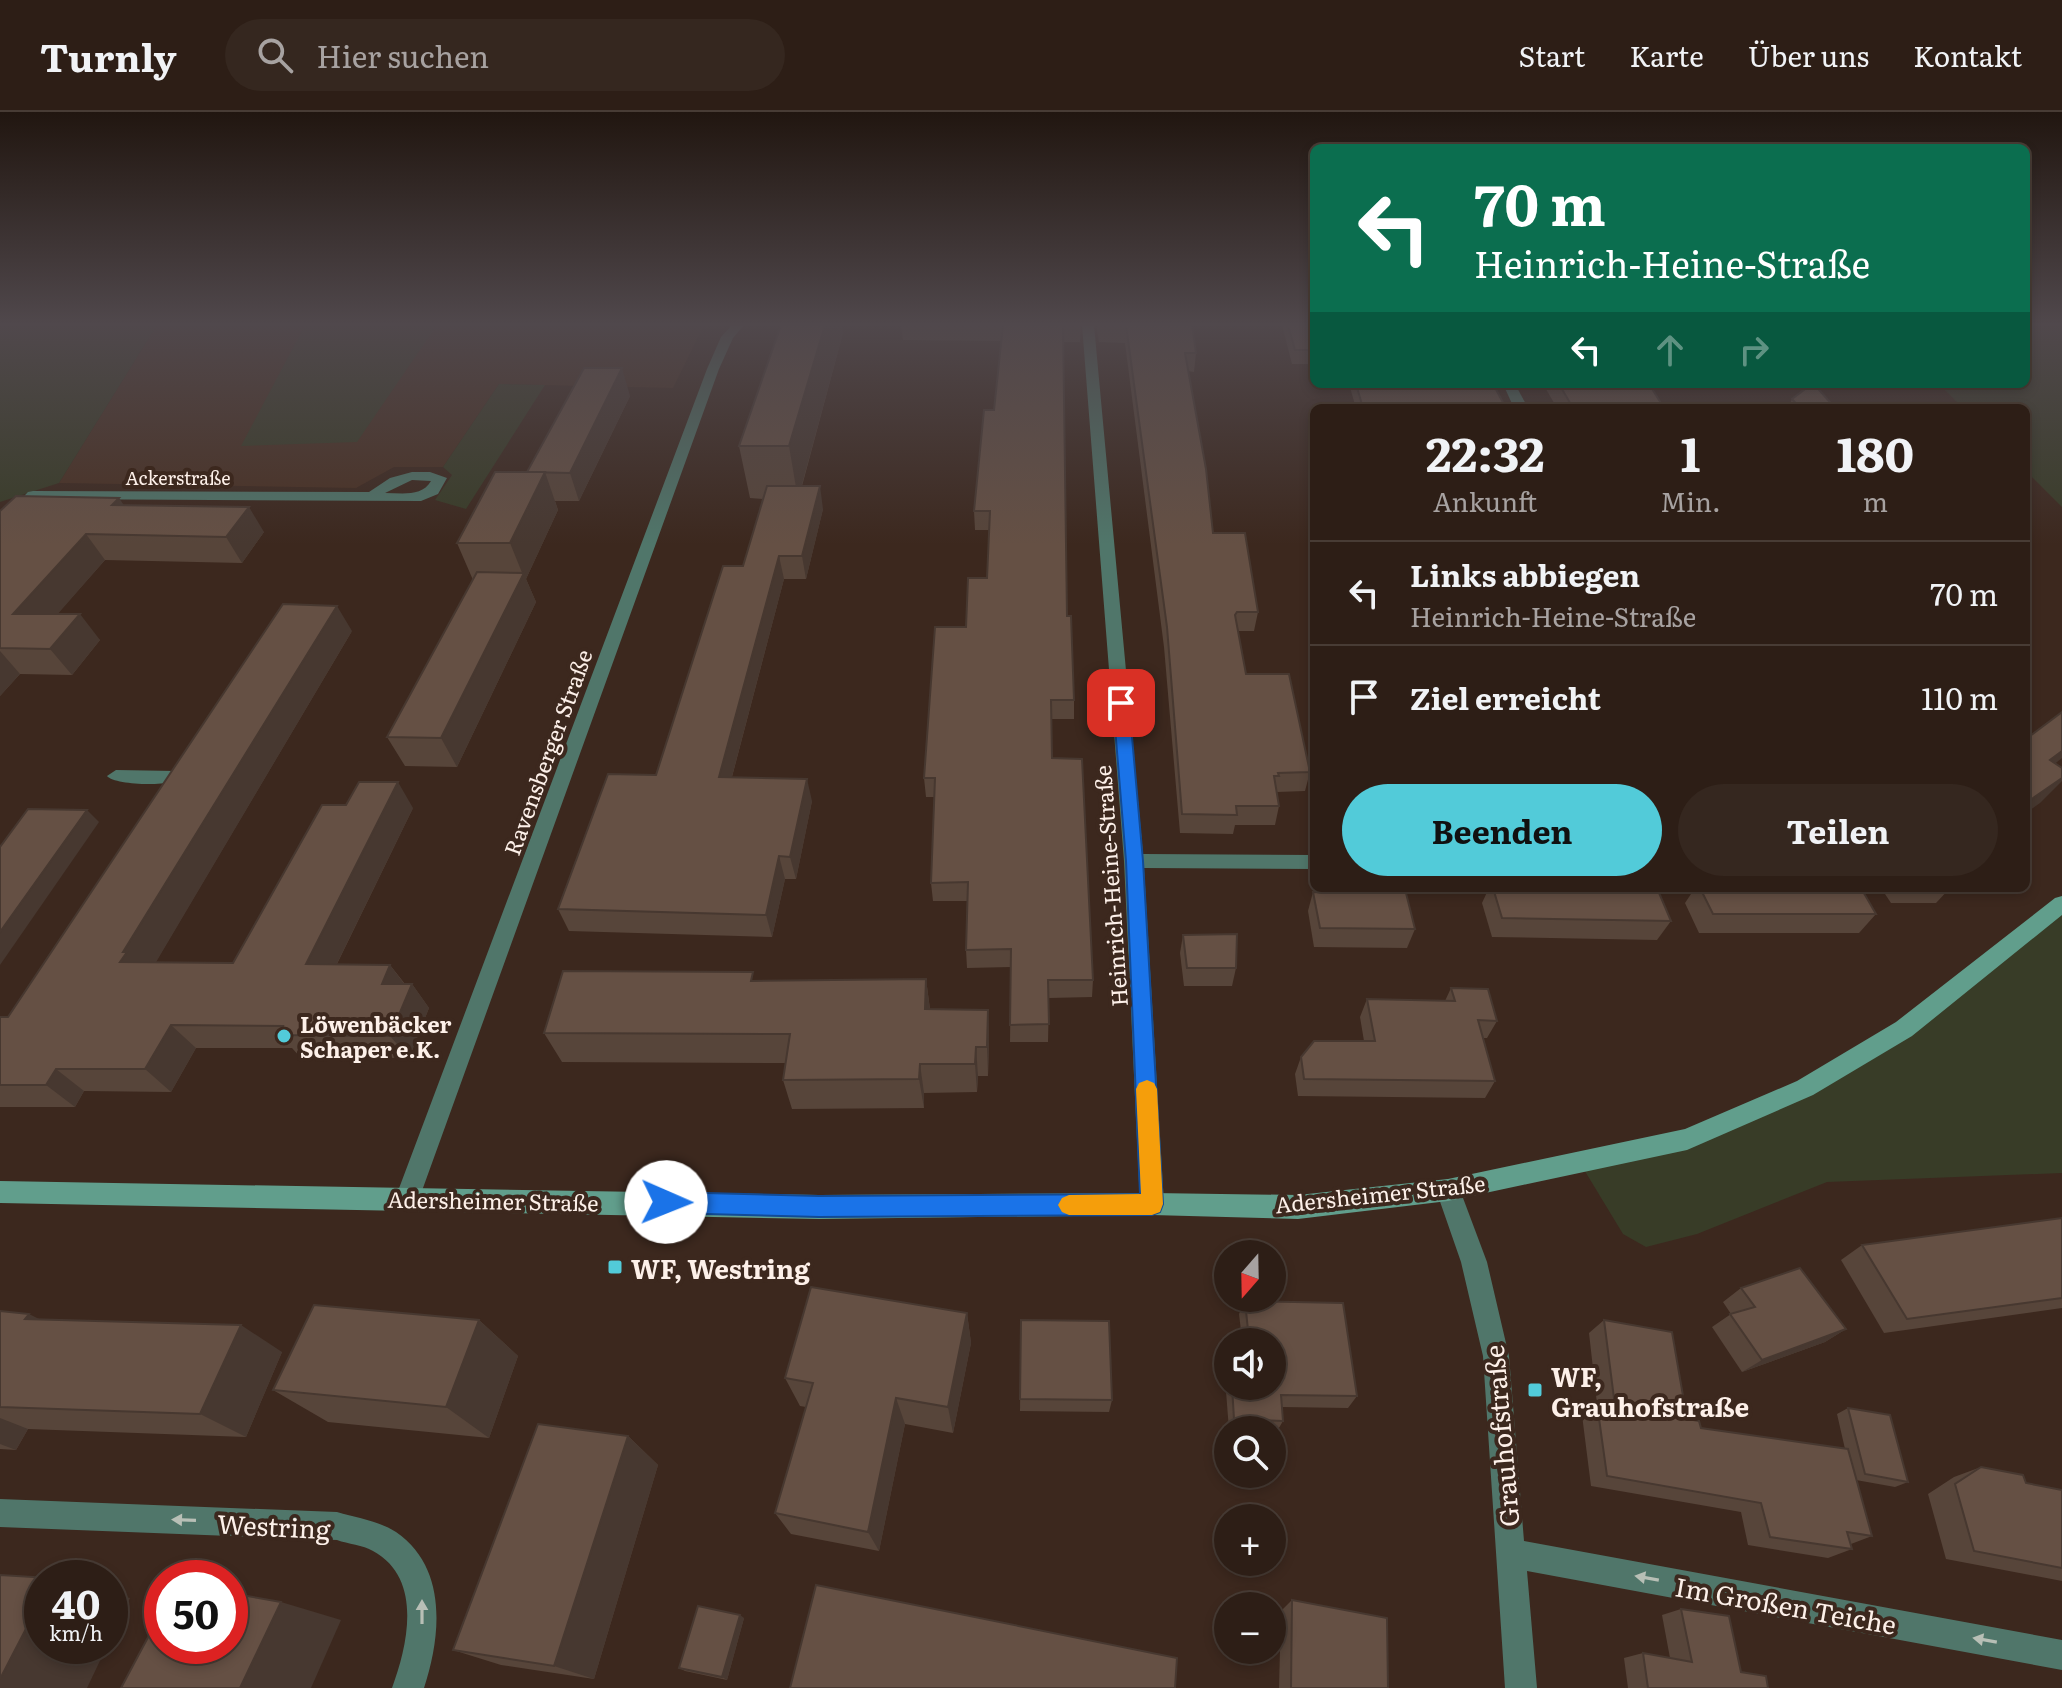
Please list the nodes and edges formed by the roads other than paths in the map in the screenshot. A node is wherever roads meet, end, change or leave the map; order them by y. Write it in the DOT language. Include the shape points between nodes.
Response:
graph roads {
  1 [pos="702,399"];
  2 [pos="1094,399"];
  3 [pos="372,497"];
  4 [pos="0,529"];
  5 [pos="116,776"];
  6 [pos="158,803"];
  7 [pos="1134,861"];
  8 [pos="1310,862"];
  9 [pos="2062,904"];
  10 [pos="1448,1190"];
  11 [pos="0,1192"];
  12 [pos="407,1199"];
  13 [pos="1152,1204"];
  14 [pos="0,1513"];
  15 [pos="1511,1553"];
  16 [pos="2062,1655"];
  17 [pos="408,1688"];
  18 [pos="1521,1688"];
  1 -- 12 [label="street, Ravensberger Straße"];
  2 -- 7 [label="street, Heinrich-Heine-Straße"];
  3 -- 4 [label="street, Ackerstraße" via="33,495"];
  5 -- 6 [label="street" via="180,771"];
  7 -- 8 [label="street"];
  7 -- 13 [label="street, Heinrich-Heine-Straße"];
  9 -- 10 [label="main road, Adersheimer Straße" via="1904,1029 1805,1088 1687,1139"];
  10 -- 13 [label="main road, Adersheimer Straße" via="1298,1207"];
  10 -- 15 [label="street, Grauhofstraße" via="1474,1262 1496,1356"];
  11 -- 12 [label="main road, Adersheimer Straße"];
  12 -- 13 [label="main road, Adersheimer Straße" via="819,1207"];
  17 -- 14 [label="street, Westring, one-way" via="422,1636 422,1593 408,1561 384,1541 337,1526"];
  16 -- 15 [label="street, Im Großen Teiche, one-way"];
  15 -- 18 [label="street, Grauhofstraße"];
}
